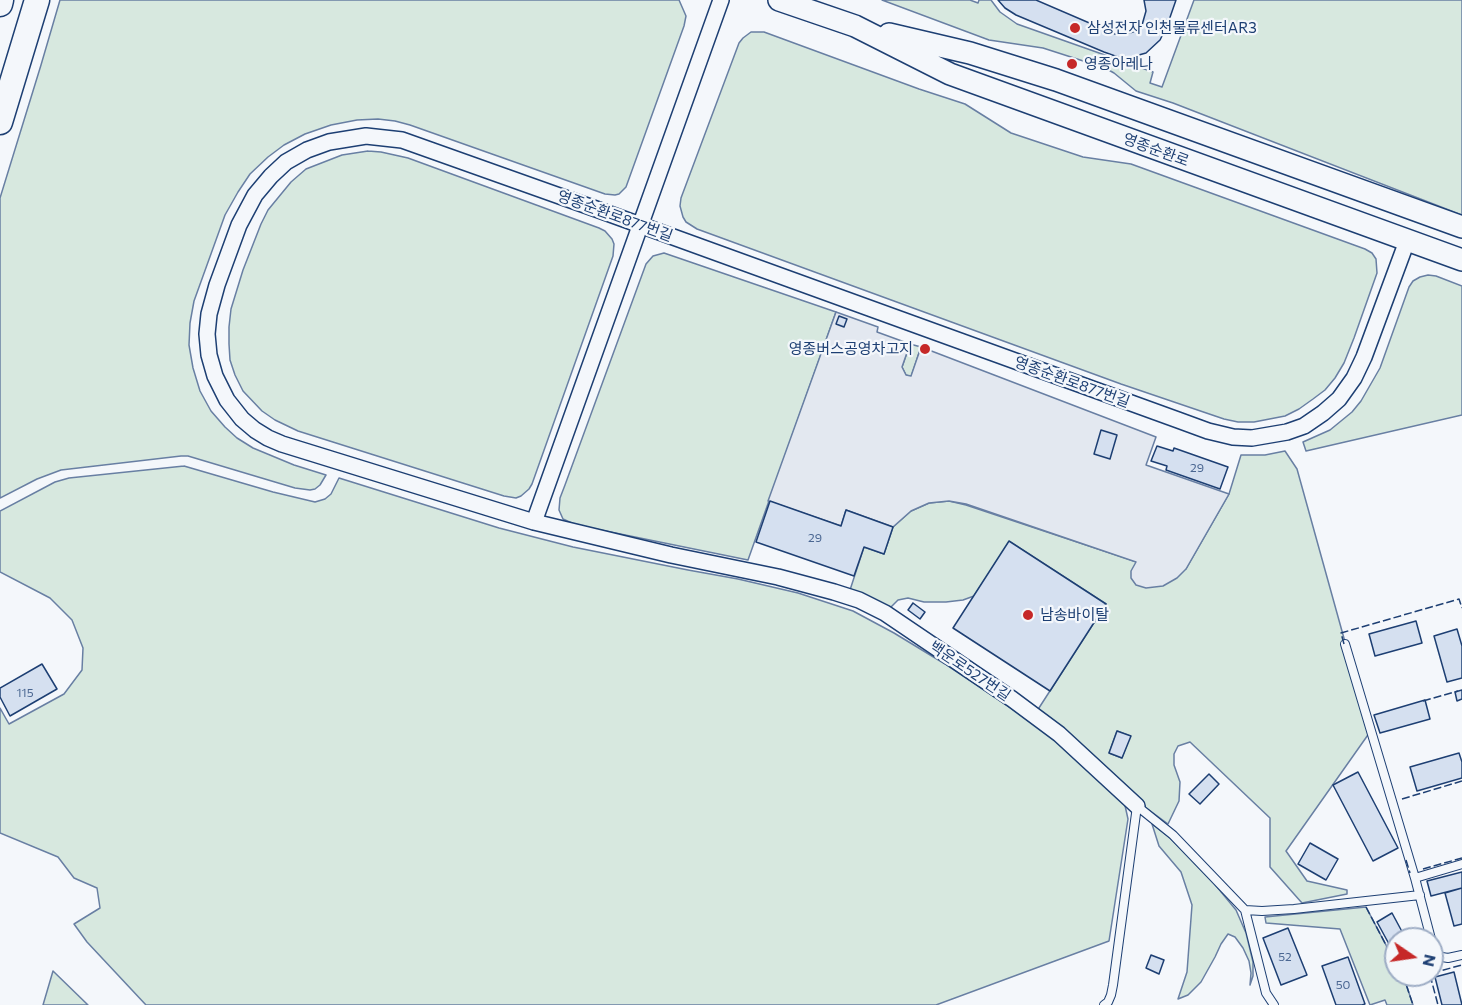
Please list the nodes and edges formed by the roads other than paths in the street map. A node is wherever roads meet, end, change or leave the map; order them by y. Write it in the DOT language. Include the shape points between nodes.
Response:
graph roads {
  1 [pos="37,0"];
  2 [pos="722,0"];
  3 [pos="780,0"];
  4 [pos="855,26"];
  5 [pos="0,122"];
  6 [pos="641,225"];
  7 [pos="1462,226"];
  8 [pos="1407,241"];
  9 [pos="1462,260"];
  10 [pos="534,522"];
  11 [pos="1346,644"];
  12 [pos="1137,806"];
  13 [pos="1462,864"];
  14 [pos="1415,878"];
  15 [pos="1420,895"];
  16 [pos="1245,910"];
  17 [pos="1428,927"];
  18 [pos="1462,955"];
  19 [pos="1444,957"];
  20 [pos="1104,1005"];
  21 [pos="1274,1005"];
  1 -- 5 [label="highway"];
  2 -- 6 [label="street"];
  3 -- 4 [label="main road, 영종순환로"];
  4 -- 7 [label="main road, 영종순환로" via="970,53 1056,80"];
  4 -- 8 [label="main road, 영종순환로" via="950,74"];
  6 -- 8 [label="street, 영종순환로877번길" via="1199,428 1252,438 1304,426 1339,399 1364,357"];
  6 -- 10 [label="street"];
  6 -- 10 [label="street, 영종순환로877번길" via="416,144 366,136 329,142 286,162 255,195 227,255 207,334 215,376 242,419 282,444"];
  8 -- 9 [label="main road, 영종순환로"];
  10 -- 12 [label="street, 백운로527번길" via="778,577 859,600 1012,699 1059,734"];
  11 -- 14 [label="lane"];
  12 -- 16 [label="lane, 백운로527번길" via="1173,835"];
  12 -- 20 [label="lane" via="1113,985"];
  13 -- 14 [label="lane"];
  14 -- 15 [label="lane"];
  15 -- 16 [label="lane" via="1294,909"];
  15 -- 17 [label="lane"];
  16 -- 21 [label="lane, 백운로527번길" via="1266,993"];
  18 -- 19 [label="lane"];
}
